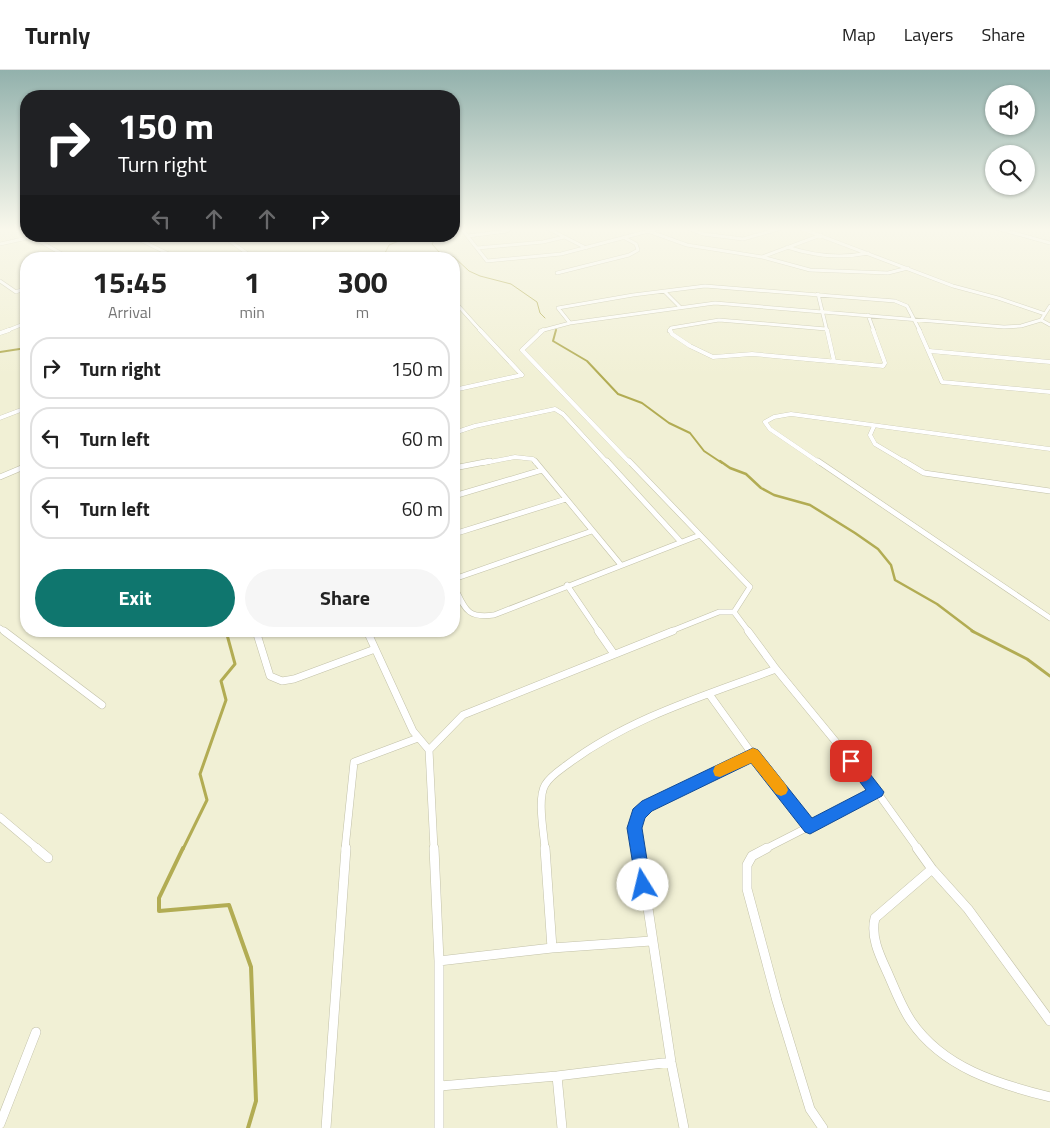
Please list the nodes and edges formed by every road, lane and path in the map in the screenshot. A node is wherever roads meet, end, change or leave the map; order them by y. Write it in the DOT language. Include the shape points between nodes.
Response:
graph roads {
  1 [pos="931,277"];
  2 [pos="0,281"];
  3 [pos="20,290"];
  4 [pos="664,291"];
  5 [pos="818,294"];
  6 [pos="1050,306"];
  7 [pos="680,307"];
  8 [pos="460,308"];
  9 [pos="822,312"];
  10 [pos="1045,314"];
  11 [pos="868,315"];
  12 [pos="914,320"];
  13 [pos="1041,320"];
  14 [pos="570,323"];
  15 [pos="20,325"];
  16 [pos="1050,325"];
  17 [pos="826,329"];
  18 [pos="0,333"];
  19 [pos="930,351"];
  20 [pos="834,361"];
  21 [pos="1050,362"];
  22 [pos="460,389"];
  23 [pos="1050,392"];
  24 [pos="20,410"];
  25 [pos="0,418"];
  26 [pos="874,426"];
  27 [pos="460,431"];
  28 [pos="1050,449"];
  29 [pos="460,467"];
  30 [pos="20,469"];
  31 [pos="542,470"];
  32 [pos="0,477"];
  33 [pos="1050,491"];
  34 [pos="460,494"];
  35 [pos="566,499"];
  36 [pos="592,531"];
  37 [pos="460,532"];
  38 [pos="700,535"];
  39 [pos="681,542"];
  40 [pos="621,566"];
  41 [pos="460,577"];
  42 [pos="567,585"];
  43 [pos="460,597"];
  44 [pos="734,612"];
  45 [pos="1050,618"];
  46 [pos="0,628"];
  47 [pos="258,637"];
  48 [pos="370,637"];
  49 [pos="375,649"];
  50 [pos="614,654"];
  51 [pos="776,669"];
  52 [pos="709,694"];
  53 [pos="102,705"];
  54 [pos="418,738"];
  55 [pos="429,750"];
  56 [pos="753,755"];
  57 [pos="877,792"];
  58 [pos="0,817"];
  59 [pos="810,827"];
  60 [pos="48,858"];
  61 [pos="932,869"];
  62 [pos="652,941"];
  63 [pos="552,948"];
  64 [pos="439,961"];
  65 [pos="1050,1021"];
  66 [pos="36,1032"];
  67 [pos="671,1062"];
  68 [pos="557,1076"];
  69 [pos="440,1086"];
  70 [pos="1050,1097"];
  71 [pos="0,1124"];
  72 [pos="326,1128"];
  73 [pos="440,1128"];
  74 [pos="562,1128"];
  75 [pos="684,1128"];
  76 [pos="823,1128"];
  1 -- 10 [label="street"];
  2 -- 3 [label="street" via="16,292"];
  4 -- 5 [label="street" via="705,286"];
  4 -- 7 [label="street"];
  4 -- 14 [label="street" via="558,308"];
  5 -- 9 [label="street"];
  5 -- 12 [label="street" via="895,301 907,306"];
  6 -- 10 [label="street"];
  7 -- 9 [label="street" via="715,303"];
  7 -- 14 [label="street"];
  8 -- 22 [label="street" via="522,375"];
  9 -- 11 [label="street"];
  9 -- 17 [label="street"];
  10 -- 13 [label="street"];
  11 -- 12 [label="street"];
  11 -- 20 [label="street" via="885,364"];
  12 -- 13 [label="street" via="1004,327"];
  12 -- 19 [label="street"];
  13 -- 16 [label="street"];
  14 -- 38 [label="street" via="541,330 522,350"];
  15 -- 18 [label="street"];
  17 -- 20 [label="street"];
  17 -- 20 [label="street" via="718,320 669,331 712,357 745,354"];
  19 -- 21 [label="street"];
  19 -- 23 [label="street" via="942,382"];
  24 -- 25 [label="street"];
  26 -- 28 [label="street"];
  26 -- 33 [label="street" via="870,435 875,444 924,473"];
  26 -- 45 [label="street" via="791,414 765,422 770,429"];
  27 -- 39 [label="street" via="555,410"];
  29 -- 31 [label="street" via="515,457 533,459"];
  30 -- 32 [label="street"];
  31 -- 34 [label="street"];
  31 -- 35 [label="street"];
  35 -- 36 [label="street"];
  35 -- 37 [label="street"];
  36 -- 40 [label="street"];
  36 -- 41 [label="street"];
  38 -- 39 [label="street"];
  38 -- 44 [label="street" via="750,587"];
  39 -- 40 [label="street"];
  40 -- 42 [label="street"];
  42 -- 43 [label="street" via="494,615 478,618 469,614"];
  42 -- 50 [label="street"];
  44 -- 50 [label="street" via="719,612"];
  44 -- 51 [label="street"];
  46 -- 53 [label="street"];
  47 -- 49 [label="street" via="270,676 279,681 294,679"];
  48 -- 49 [label="street"];
  49 -- 54 [label="street"];
  50 -- 55 [label="street" via="464,714"];
  51 -- 52 [label="street"];
  51 -- 57 [label="street"];
  52 -- 56 [label="street"];
  52 -- 63 [label="street" via="603,739 575,758 545,786 542,807"];
  54 -- 55 [label="street"];
  54 -- 72 [label="street" via="354,762 341,894"];
  55 -- 64 [label="street"];
  56 -- 59 [label="street"];
  56 -- 62 [label="street" via="647,806 639,814 634,828"];
  57 -- 59 [label="street"];
  57 -- 61 [label="street"];
  58 -- 60 [label="street"];
  59 -- 76 [label="street" via="752,856 747,865 746,880 777,1001 810,1109"];
  61 -- 65 [label="street" via="968,909"];
  61 -- 70 [label="street" via="873,923 882,957 912,1022 938,1050 967,1069"];
  62 -- 63 [label="street"];
  62 -- 67 [label="street"];
  63 -- 64 [label="street"];
  64 -- 69 [label="street"];
  66 -- 71 [label="street"];
  67 -- 68 [label="street"];
  67 -- 75 [label="street"];
  68 -- 69 [label="street"];
  68 -- 74 [label="street"];
  69 -- 73 [label="street"];
}
